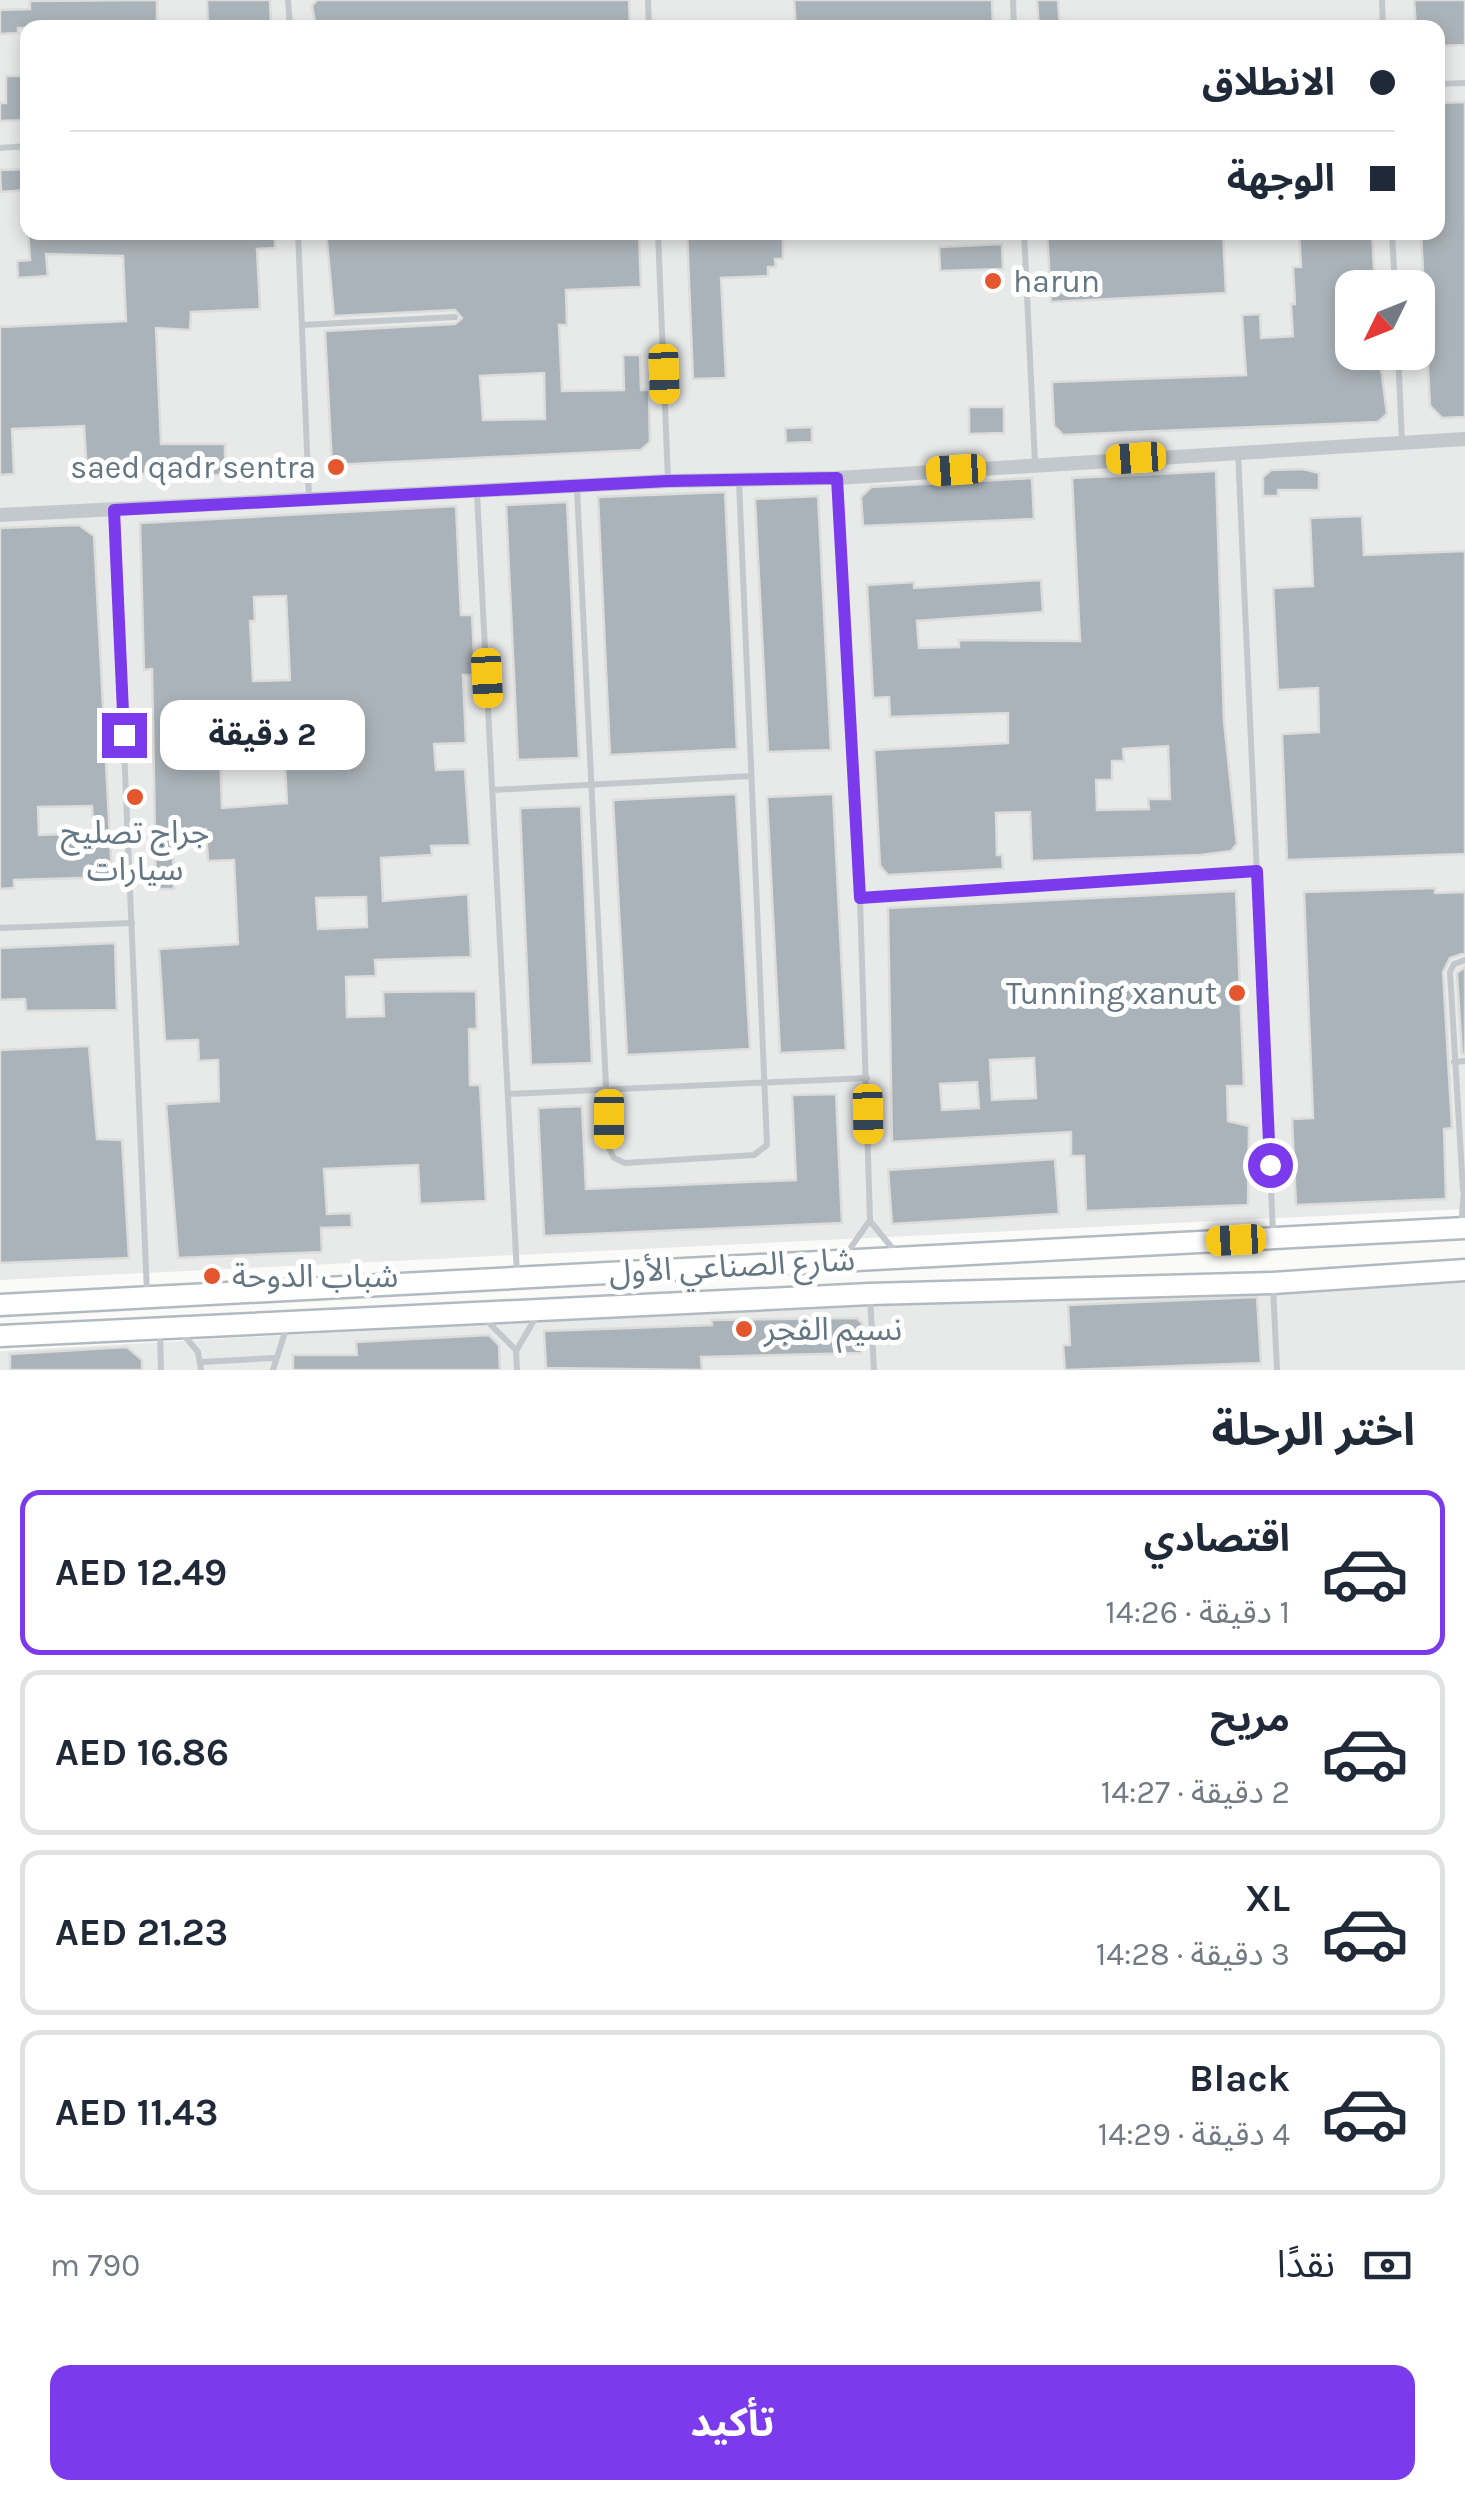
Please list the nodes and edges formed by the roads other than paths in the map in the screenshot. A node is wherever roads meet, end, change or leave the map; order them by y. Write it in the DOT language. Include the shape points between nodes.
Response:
graph roads {
  1 [pos="298,240"];
  2 [pos="658,240"];
  3 [pos="1024,240"];
  4 [pos="1392,240"];
  5 [pos="1394,270"];
  6 [pos="455,317"];
  7 [pos="302,325"];
  8 [pos="1399,370"];
  9 [pos="1465,439"];
  10 [pos="1402,442"];
  11 [pos="1238,450"];
  12 [pos="1035,465"];
  13 [pos="837,478"];
  14 [pos="739,480"];
  15 [pos="668,481"];
  16 [pos="578,488"];
  17 [pos="476,493"];
  18 [pos="309,499"];
  19 [pos="114,510"];
  20 [pos="0,514"];
  21 [pos="751,776"];
  22 [pos="593,785"];
  23 [pos="493,790"];
  24 [pos="1257,871"];
  25 [pos="860,898"];
  26 [pos="132,923"];
  27 [pos="0,928"];
  28 [pos="1465,960"];
  29 [pos="1454,1062"];
  30 [pos="1465,1062"];
  31 [pos="867,1078"];
  32 [pos="764,1082"];
  33 [pos="609,1090"];
  34 [pos="508,1094"];
  35 [pos="1461,1121"];
  36 [pos="1464,1189"];
  37 [pos="870,1220"];
  38 [pos="1463,1228"];
  39 [pos="1274,1238"];
  40 [pos="902,1258"];
  41 [pos="837,1261"];
  42 [pos="1465,1270"];
  43 [pos="517,1277"];
  44 [pos="1273,1283"];
  45 [pos="870,1294"];
  46 [pos="148,1300"];
  47 [pos="0,1305"];
  48 [pos="543,1311"];
  49 [pos="476,1314"];
  50 [pos="290,1322"];
  51 [pos="167,1327"];
  52 [pos="0,1336"];
  53 [pos="516,1351"];
  54 [pos="274,1358"];
  55 [pos="201,1366"];
  56 [pos="161,1370"];
  57 [pos="272,1370"];
  58 [pos="517,1370"];
  59 [pos="874,1370"];
  60 [pos="1277,1370"];
  1 -- 7 [label="lane"];
  2 -- 15 [label="lane"];
  3 -- 12 [label="lane"];
  4 -- 5 [label="lane"];
  6 -- 7 [label="lane"];
  7 -- 18 [label="lane"];
  8 -- 10 [label="lane"];
  9 -- 10 [label="street"];
  10 -- 11 [label="street"];
  11 -- 12 [label="street"];
  11 -- 24 [label="lane"];
  12 -- 13 [label="street"];
  13 -- 14 [label="street"];
  13 -- 25 [label="lane"];
  14 -- 15 [label="street"];
  14 -- 21 [label="lane"];
  15 -- 16 [label="street"];
  16 -- 17 [label="street"];
  16 -- 22 [label="lane"];
  17 -- 18 [label="street"];
  17 -- 23 [label="lane"];
  18 -- 19 [label="street"];
  19 -- 20 [label="street"];
  19 -- 26 [label="lane"];
  21 -- 22 [label="lane"];
  21 -- 32 [label="lane"];
  22 -- 23 [label="lane"];
  22 -- 33 [label="lane"];
  23 -- 34 [label="lane"];
  24 -- 25 [label="lane"];
  24 -- 39 [label="lane"];
  25 -- 31 [label="lane"];
  26 -- 27 [label="lane"];
  26 -- 46 [label="lane"];
  28 -- 29 [label="lane" via="1450,972"];
  29 -- 30 [label="lane"];
  29 -- 35 [label="lane"];
  31 -- 32 [label="lane"];
  31 -- 37 [label="lane"];
  32 -- 33 [label="lane"];
  32 -- 33 [label="lane" via="768,1140 760,1154 624,1162 609,1148"];
  33 -- 34 [label="lane"];
  34 -- 43 [label="lane"];
  35 -- 36 [label="lane"];
  36 -- 38 [label="lane"];
  37 -- 40 [label="lane"];
  37 -- 41 [label="lane" via="854,1248"];
  38 -- 39 [label="main road, شارع الصناعي الأول"];
  39 -- 40 [label="main road, شارع الصناعي الأول"];
  40 -- 41 [label="main road, شارع الصناعي الأول"];
  41 -- 43 [label="main road, شارع الصناعي الأول"];
  42 -- 44 [label="main road, شارع الصناعي الأول"];
  43 -- 46 [label="main road, شارع الصناعي الأول"];
  44 -- 45 [label="main road, شارع الصناعي الأول"];
  44 -- 60 [label="lane"];
  45 -- 48 [label="main road, شارع الصناعي الأول"];
  45 -- 59 [label="lane"];
  46 -- 47 [label="main road, شارع الصناعي الأول"];
  48 -- 49 [label="main road, شارع الصناعي الأول"];
  48 -- 53 [label="lane"];
  49 -- 50 [label="main road, شارع الصناعي الأول"];
  49 -- 53 [label="lane"];
  50 -- 51 [label="main road, شارع الصناعي الأول"];
  50 -- 54 [label="lane"];
  51 -- 52 [label="main road, شارع الصناعي الأول"];
  51 -- 55 [label="lane" via="196,1346"];
  51 -- 56 [label="lane"];
  53 -- 58 [label="lane"];
  54 -- 55 [label="lane"];
  54 -- 57 [label="lane"];
}
